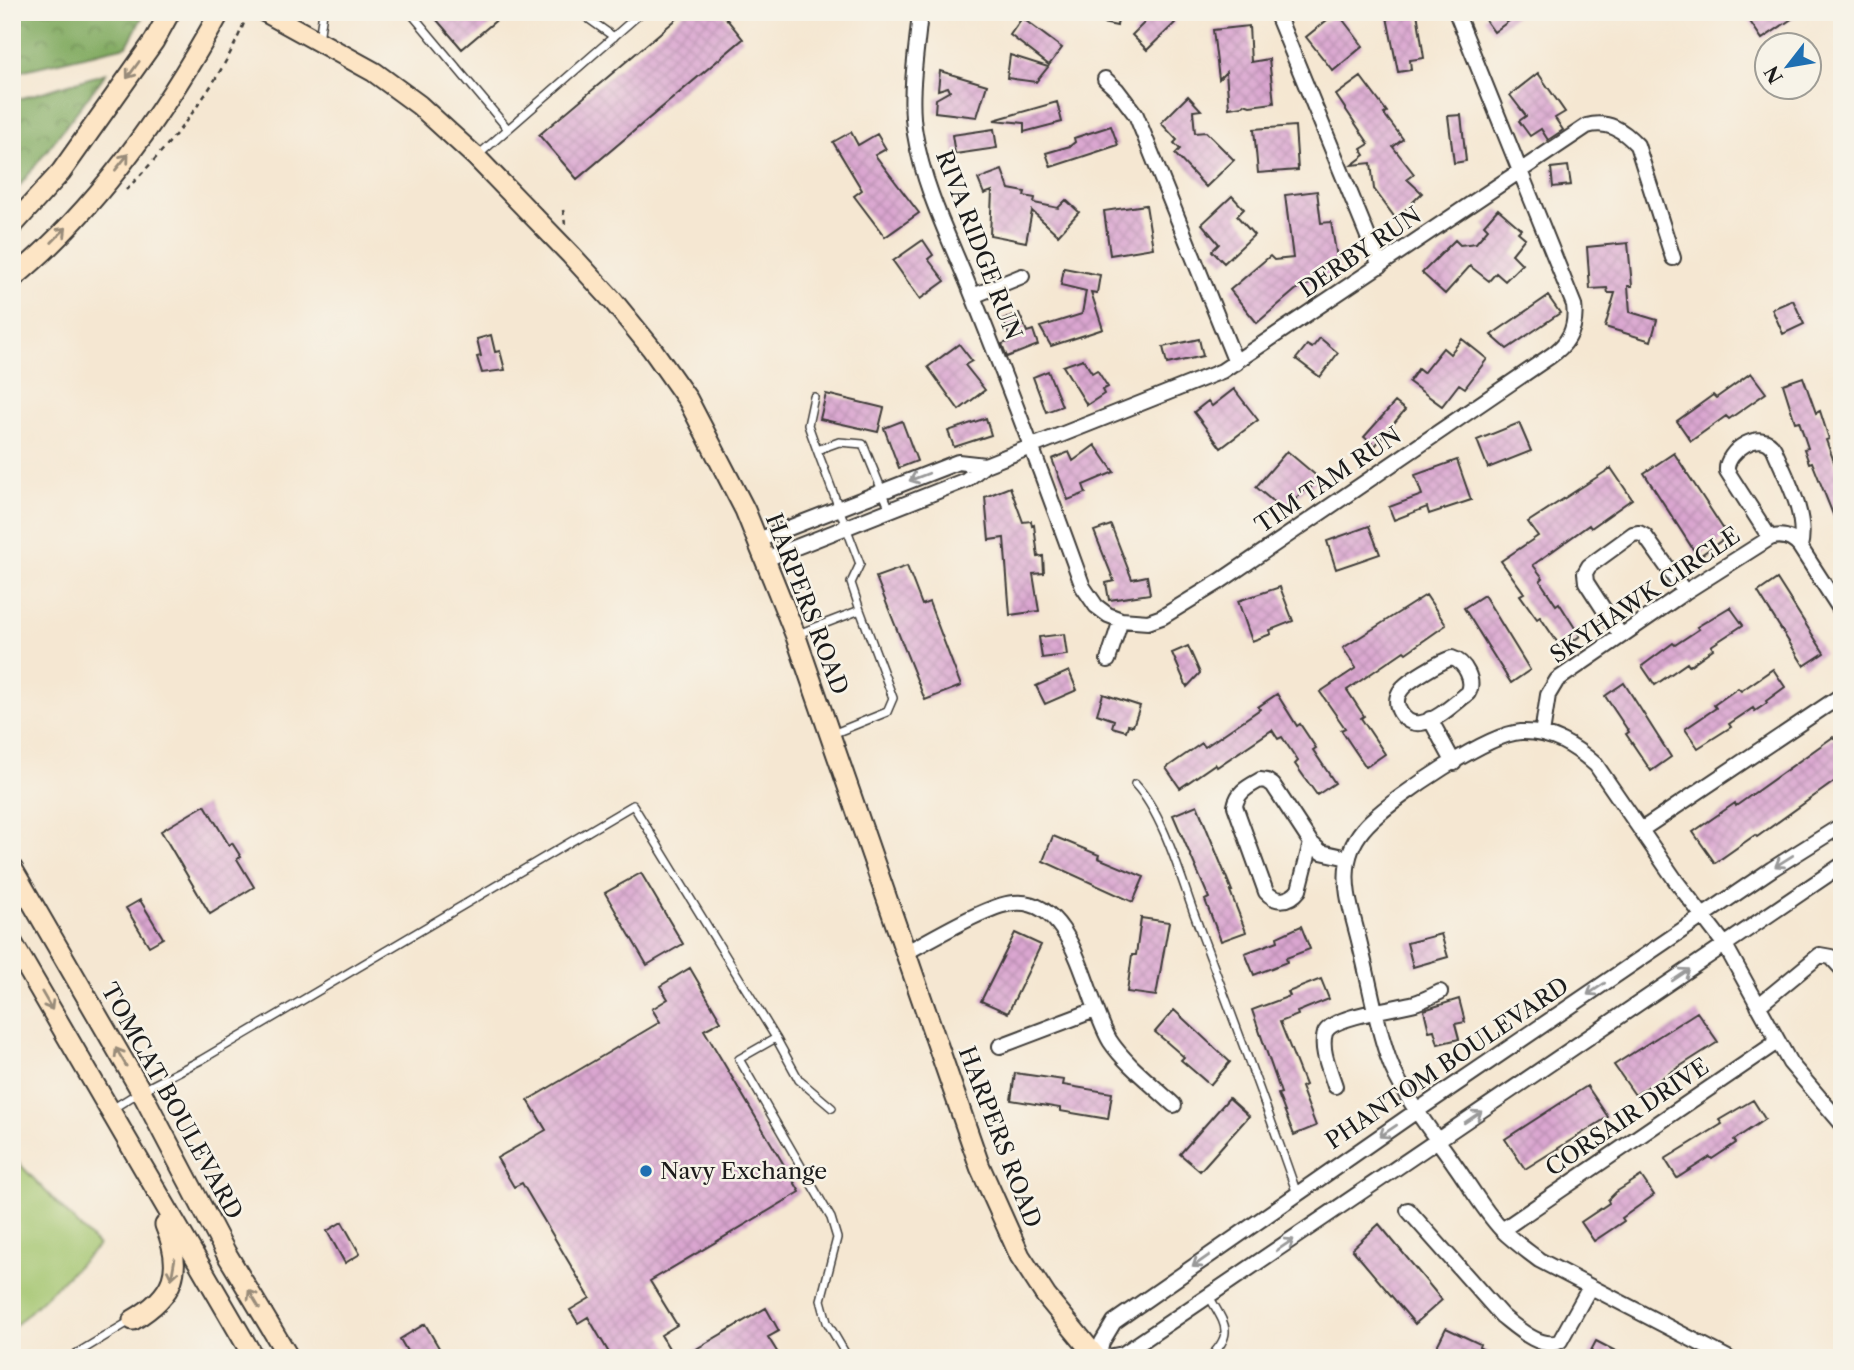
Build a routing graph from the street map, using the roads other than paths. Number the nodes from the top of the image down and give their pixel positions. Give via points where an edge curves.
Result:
1 (170, 12) edge
2 (220, 12) edge
3 (265, 12) edge
4 (323, 12) edge
5 (410, 12) edge
6 (579, 12) edge
7 (642, 12) edge
8 (920, 12) edge
9 (1276, 12) edge
10 (1456, 12) edge
11 (614, 37) junction
12 (318, 40) junction
13 (1105, 79) dead end
14 (508, 129) junction
15 (476, 157) junction
16 (1520, 171) junction
17 (12, 226) edge
18 (1673, 258) dead end
19 (1380, 266) junction
20 (1022, 276) dead end
21 (12, 279) edge
22 (973, 296) junction
23 (1236, 363) junction
24 (814, 397) dead end
25 (1032, 446) junction
26 (817, 450) junction
27 (985, 464) junction
28 (883, 491) junction
29 (839, 508) junction
30 (890, 510) junction
31 (847, 527) junction
32 (1770, 538) junction
33 (758, 540) junction
34 (1800, 547) junction
35 (766, 559) junction
36 (1685, 592) junction
37 (860, 610) junction
38 (1842, 612) edge
39 (1121, 620) junction
40 (795, 635) junction
41 (1621, 636) junction
42 (1108, 660) dead end
43 (1842, 695) edge
44 (1430, 719) junction
45 (1542, 734) junction
46 (830, 735) junction
47 (1454, 763) junction
48 (1135, 784) dead end
49 (1842, 825) edge
50 (1641, 831) junction
51 (1311, 843) junction
52 (1348, 858) junction
53 (1842, 865) edge
54 (12, 868) edge
55 (1704, 915) junction
56 (12, 942) edge
57 (1725, 945) junction
58 (907, 952) junction
59 (1842, 969) edge
60 (1440, 992) dead end
61 (1758, 1006) junction
62 (1095, 1010) junction
63 (1376, 1012) junction
64 (776, 1038) junction
65 (1777, 1042) junction
66 (1000, 1046) dead end
67 (1335, 1086) dead end
68 (141, 1091) junction
69 (1174, 1105) dead end
70 (832, 1108) dead end
71 (110, 1110) junction
72 (1418, 1110) junction
73 (1842, 1124) edge
74 (1438, 1140) junction
75 (138, 1160) junction
76 (1297, 1194) junction
77 (1408, 1210) dead end
78 (1502, 1230) junction
79 (1590, 1287) junction
80 (1209, 1296) junction
81 (133, 1320) joint
82 (1725, 1357) edge
83 (69, 1358) edge
84 (254, 1358) edge
85 (289, 1358) edge
86 (848, 1358) edge
87 (1100, 1358) edge
88 (1209, 1358) edge

1 -> 17 main road via 61,172
21 -> 2 main road via 56,238 133,149
3 - 12 main road, HARPERS ROAD
4 - 12 lane
5 - 14 lane
6 - 11 lane
7 - 11 lane
8 - 22 street, RIVA RIDGE RUN via 914,132 919,157
9 - 19 street
10 - 16 street, TIM TAM RUN
11 - 14 lane
12 - 15 main road, HARPERS ROAD via 419,105
13 - 23 street via 1136,115
14 - 15 lane
15 - 33 main road, HARPERS ROAD via 571,255 652,349 688,400
16 - 18 street, DERBY RUN via 1587,126 1608,124 1627,134 1642,158
16 - 19 street, DERBY RUN
16 - 39 street, TIM TAM RUN via 1574,305 1576,317 1567,341 1208,589 1148,622
19 - 23 street, DERBY RUN
20 - 22 street
22 - 25 street, RIVA RIDGE RUN
23 - 25 street, DERBY RUN
24 - 26 lane via 807,425
25 - 27 street, DERBY RUN
25 - 39 street via 1083,587 1096,606
26 - 28 lane via 839,442 863,444
26 - 29 lane
27 -> 28 street, DERBY RUN via 958,462
27 - 30 street, DERBY RUN via 966,480
28 - 29 street, DERBY RUN
28 - 30 lane
29 - 31 lane
29 - 33 street, DERBY RUN
30 - 31 street, DERBY RUN
31 - 35 street, DERBY RUN
31 - 37 lane via 860,564 851,583
32 - 34 street, SKYHAWK CIRCLE via 1784,536
32 - 34 street, SKYHAWK CIRCLE via 1726,464 1729,457 1757,439 1771,443 1800,514
32 - 36 street, SKYHAWK CIRCLE
33 - 35 main road, HARPERS ROAD
34 - 38 street
35 - 40 main road, HARPERS ROAD
36 - 41 street, SKYHAWK CIRCLE
36 - 41 street via 1645,536 1633,534 1585,573 1586,582
37 - 40 lane
37 - 46 lane via 893,698 887,712
39 - 42 street
40 - 46 main road, HARPERS ROAD
41 - 45 street, SKYHAWK CIRCLE via 1551,687
43 - 50 street
44 - 44 street via 1472,687 1458,659 1447,659 1399,692 1399,712 1404,719 1412,723
44 - 47 street
45 - 47 street via 1504,735
45 - 50 street via 1580,750 1597,765
46 - 58 main road, HARPERS ROAD
47 - 52 street via 1372,820
48 - 76 lane via 1152,807 1168,846
49 -> 55 street, PHANTOM BOULEVARD
50 - 55 street
51 - 51 street via 1267,781 1260,780 1237,797 1238,814 1271,898 1285,900 1300,890
51 - 52 street via 1321,852
52 - 63 street via 1347,888
53 - 57 street
68 -> 54 main road, TOMCAT BOULEVARD
55 - 57 street
55 -> 72 street, PHANTOM BOULEVARD
56 -> 71 main road
57 - 61 street
74 -> 57 street
58 - 62 street via 1002,905 1041,906 1066,932
58 - 87 main road, HARPERS ROAD via 980,1167 1014,1243 1045,1296
59 - 61 street via 1831,957 1821,955
60 - 63 street
61 - 65 street
62 - 66 street
62 - 69 street via 1111,1042
63 - 67 street via 1334,1024 1325,1033 1324,1052
63 - 72 street via 1387,1057
64 - 68 lane via 633,805
64 - 70 lane via 799,1080
64 - 86 lane via 739,1059 831,1218 837,1238 821,1300 827,1322
65 - 73 street
65 - 78 street, CORSAIR DRIVE
68 - 71 lane
85 -> 68 main road, TOMCAT BOULEVARD via 226,1253
71 - 75 main road
72 - 74 street
72 -> 76 street, PHANTOM BOULEVARD
74 - 78 street
80 -> 74 street
75 -> 81 main road via 175,1250 175,1273 163,1297
75 - 84 main road
76 -> 87 street, PHANTOM BOULEVARD via 1114,1322 1102,1342
77 - 79 street via 1502,1316 1547,1344 1560,1341
78 - 79 street via 1539,1260
79 - 82 street
80 - 87 street via 1123,1354
80 - 88 lane via 1225,1326 1223,1344
81 - 83 lane

